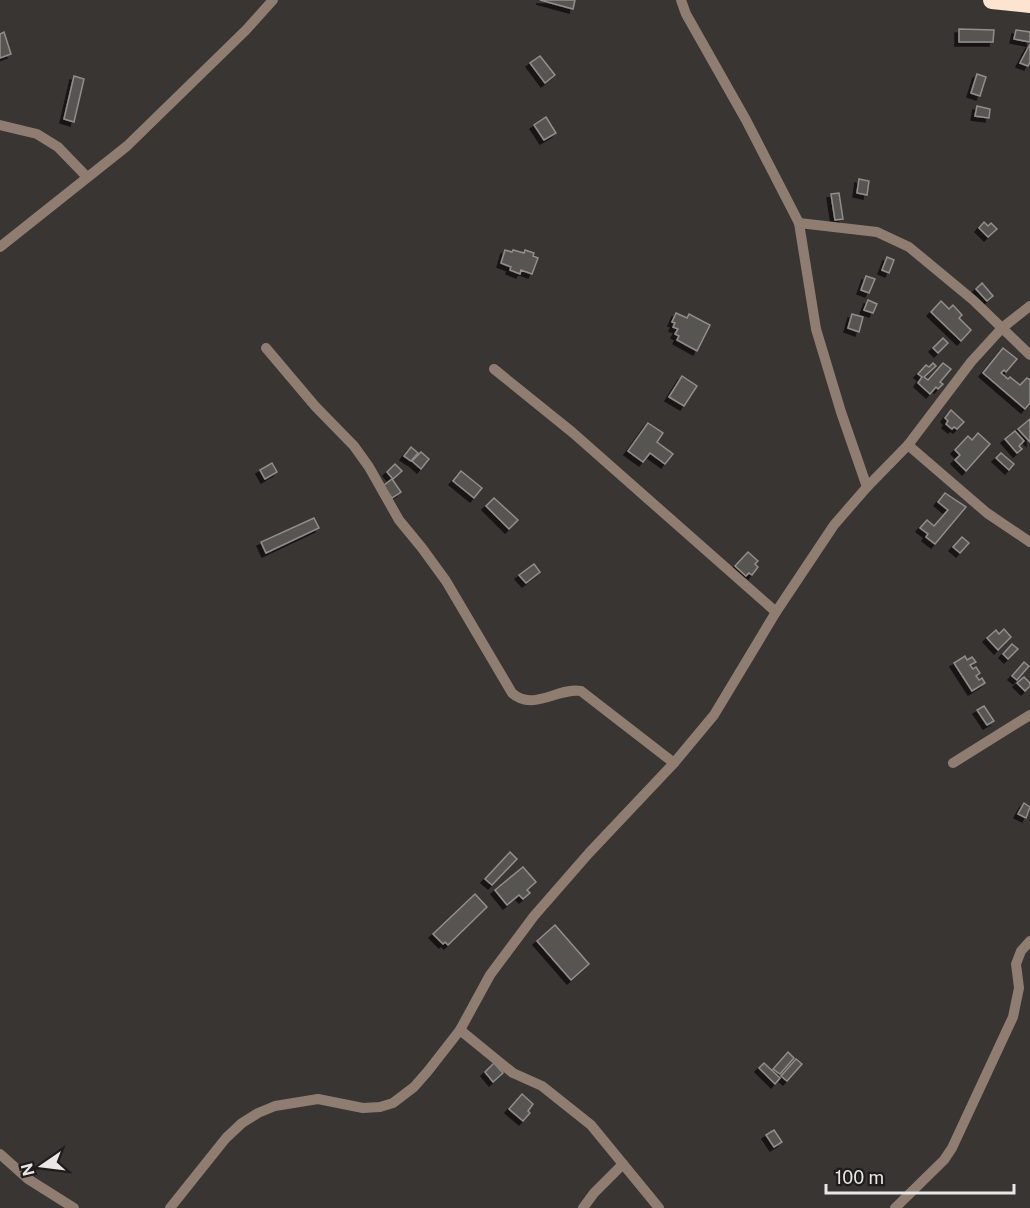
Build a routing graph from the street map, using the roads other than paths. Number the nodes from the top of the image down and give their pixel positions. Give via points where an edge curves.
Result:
1 (273, 0) edge
2 (681, 0) edge
3 (992, 0) edge
4 (1030, 4) edge
5 (0, 125) edge
6 (87, 177) junction
7 (799, 223) junction
8 (0, 246) edge
9 (1030, 306) edge
10 (1002, 328) junction
11 (266, 348) dead end
12 (1030, 355) edge
13 (494, 369) dead end
14 (908, 445) junction
15 (867, 487) junction
16 (1030, 542) edge
17 (776, 612) junction
18 (1030, 715) edge
19 (674, 763) junction
20 (953, 763) dead end
21 (1030, 941) edge
22 (460, 1030) junction
23 (0, 1154) edge
24 (623, 1164) junction
25 (74, 1208) edge
26 (170, 1208) edge
27 (583, 1208) edge
28 (660, 1208) edge
29 (896, 1208) edge

1 - 6 street via 127,146
2 - 7 street
3 - 4 highway
5 - 6 street via 37,134 58,147
6 - 8 street
7 - 10 street via 891,237 926,260
7 - 15 street via 816,329
9 - 10 street
10 - 12 street
10 - 14 street
11 - 19 street via 369,467 399,520 446,581 512,693 530,701 581,691
13 - 17 street via 572,432
14 - 15 street
14 - 16 street via 987,513
15 - 17 street via 834,525
17 - 19 street via 714,715
18 - 20 street
19 - 22 street via 534,916 490,975
21 - 29 street via 1020,951 1016,964 1019,988 1013,1017 952,1148
22 - 24 street via 513,1073 542,1086 591,1125
22 - 26 street via 414,1087 393,1103 363,1108 318,1100 298,1101 275,1106 242,1123
23 - 25 street via 28,1179
24 - 27 street
24 - 28 street

